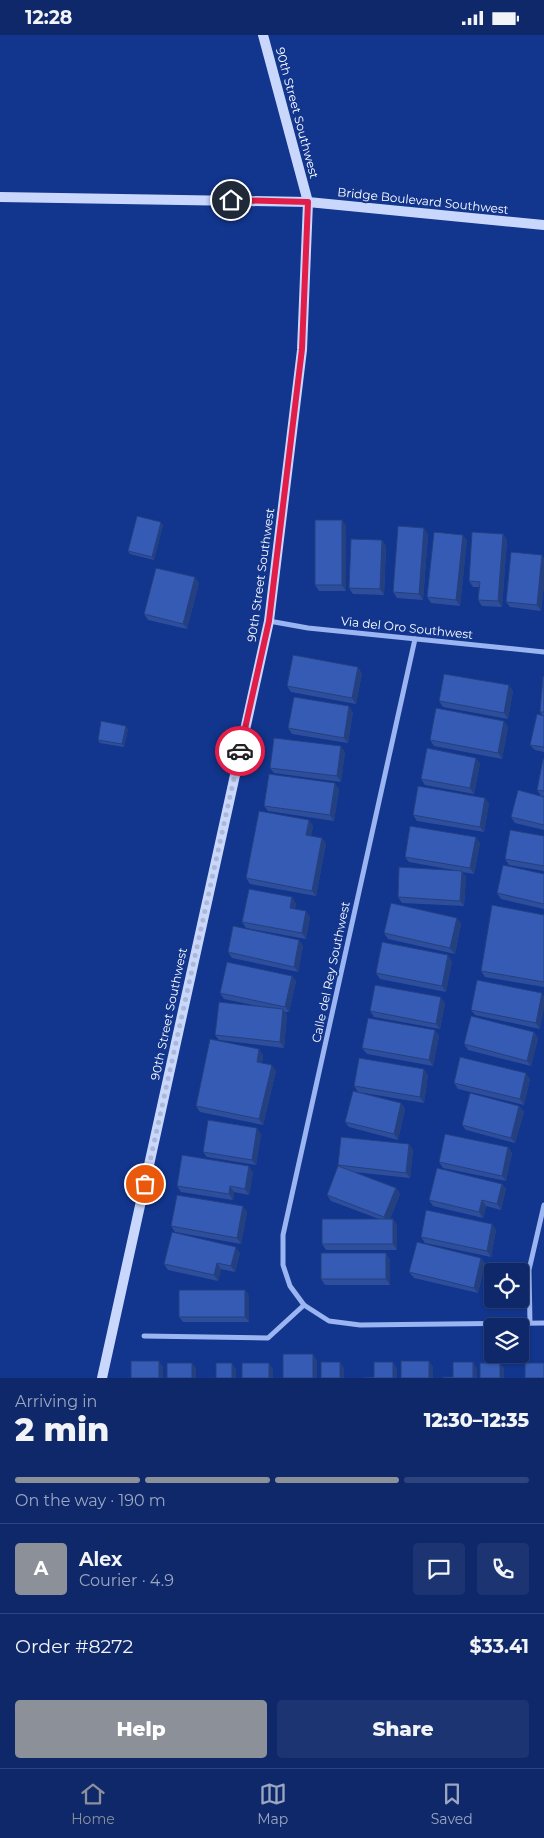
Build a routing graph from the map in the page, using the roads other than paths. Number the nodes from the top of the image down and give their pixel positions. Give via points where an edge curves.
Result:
1 (263, 35) edge
2 (0, 197) edge
3 (308, 202) junction
4 (544, 225) edge
5 (269, 621) junction
6 (415, 639) junction
7 (544, 651) edge
8 (544, 1205) edge
9 (304, 1305) junction
10 (530, 1323) junction
11 (544, 1323) edge
12 (144, 1336) dead end
13 (102, 1378) edge

1 - 3 street, 90th Street Southwest
2 - 3 street, Bridge Boulevard Southwest
3 - 4 street, Bridge Boulevard Southwest
3 - 5 street, 90th Street Southwest via 302,349
5 - 6 street, Via del Oro Southwest
5 - 13 street, 90th Street Southwest
6 - 7 street, Via del Oro Southwest
6 - 9 street, Calle del Rey Southwest via 283,1235 283,1265 290,1285
8 - 10 street via 530,1270
9 - 10 street via 329,1321 360,1325
9 - 12 street via 268,1338
10 - 11 street

